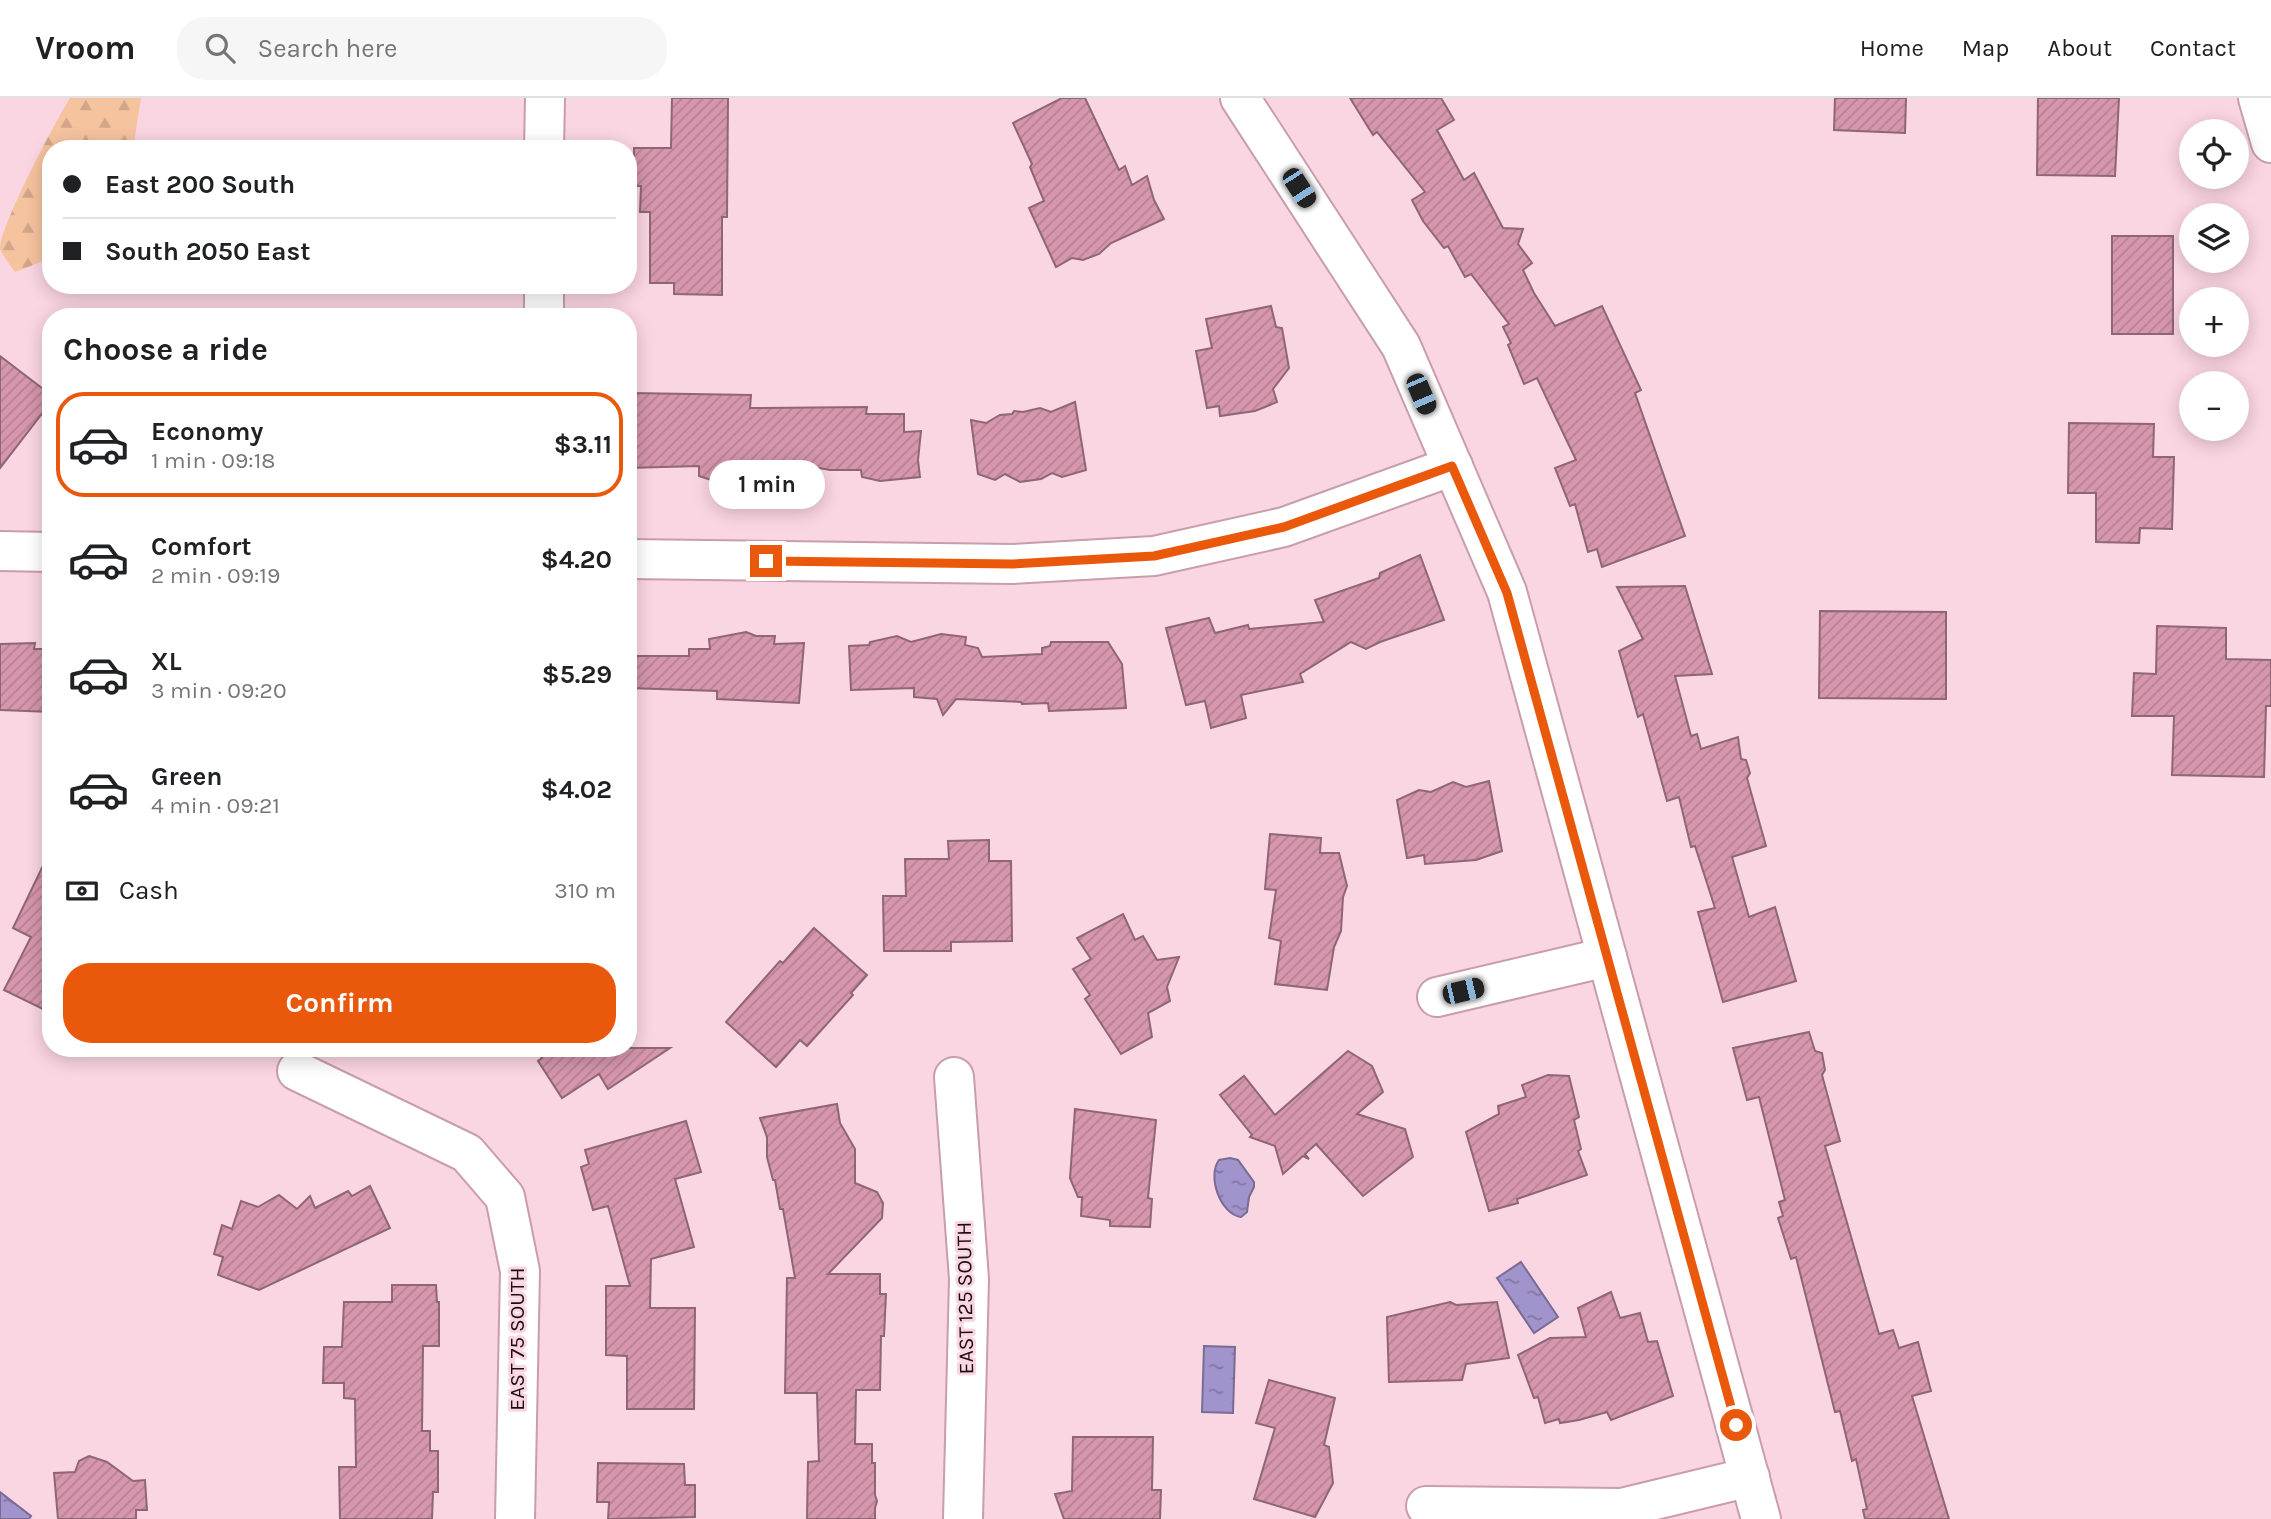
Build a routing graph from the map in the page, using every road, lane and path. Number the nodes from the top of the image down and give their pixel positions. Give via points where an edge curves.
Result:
1 (545, 98) edge
2 (1240, 98) edge
3 (2258, 98) edge
4 (544, 140) edge
5 (2271, 144) edge
6 (1452, 466) junction
7 (0, 551) edge
8 (42, 552) edge
9 (637, 559) edge
10 (1608, 957) junction
11 (1437, 997) dead end
12 (297, 1071) dead end
13 (954, 1077) dead end
14 (1750, 1477) junction
15 (1426, 1506) dead end
16 (515, 1519) edge
17 (963, 1519) edge
18 (1761, 1519) edge

1 - 4 street
2 - 6 street via 1401,346
3 - 5 street
6 - 9 street via 1284,527 1154,556 1013,564
6 - 10 street via 1507,593
7 - 8 street
10 - 11 street
10 - 14 street
12 - 16 street, EAST 75 SOUTH via 467,1153 505,1197 520,1271
13 - 17 street, EAST 125 SOUTH via 969,1279
14 - 15 street via 1622,1508
14 - 18 street

